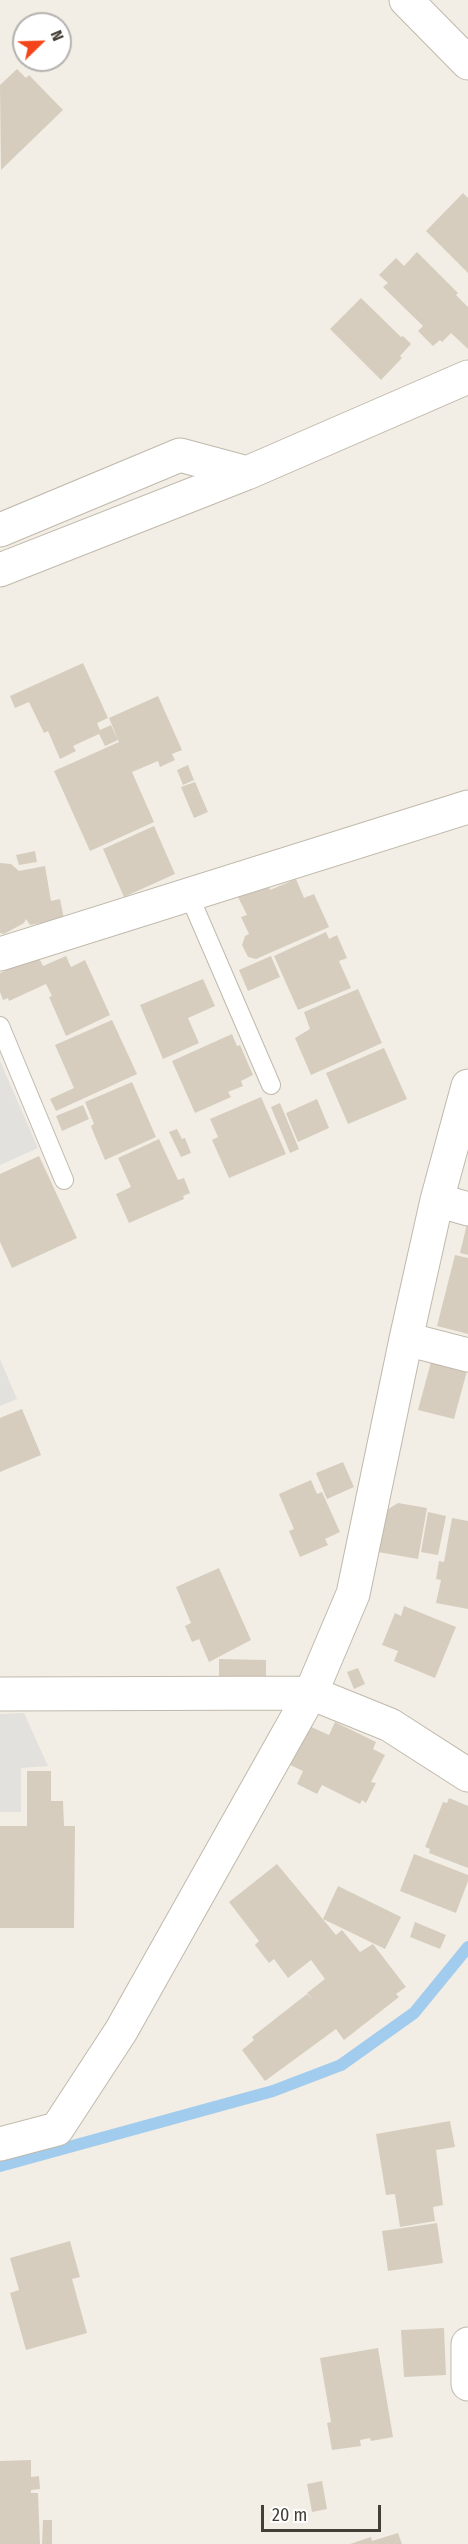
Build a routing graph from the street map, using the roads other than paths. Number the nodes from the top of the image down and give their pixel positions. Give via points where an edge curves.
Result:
1 (406, 0) edge
2 (468, 63) edge
3 (468, 377) edge
4 (247, 473) junction
5 (0, 531) edge
6 (0, 570) edge
7 (468, 807) edge
8 (189, 895) junction
9 (0, 954) edge
10 (0, 1026) edge
11 (271, 1084) dead end
12 (468, 1086) edge
13 (64, 1180) dead end
14 (453, 1204) edge
15 (406, 1339) junction
16 (468, 1355) edge
17 (311, 1693) junction
18 (0, 1694) edge
19 (468, 1775) edge
20 (0, 2144) edge
21 (468, 2344) edge
22 (468, 2384) edge

1 - 2 street
3 - 4 street
4 - 5 street via 180,455
4 - 6 street
7 - 8 street
8 - 9 street
8 - 11 lane
10 - 13 lane
12 - 14 street
14 - 15 street
15 - 16 street
15 - 17 street via 353,1594
17 - 18 street
17 - 19 street via 390,1725
17 - 20 street via 121,2031 57,2129
21 - 22 street

